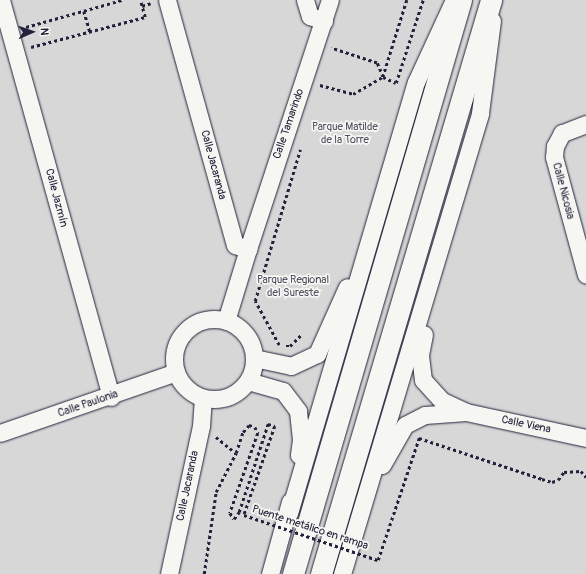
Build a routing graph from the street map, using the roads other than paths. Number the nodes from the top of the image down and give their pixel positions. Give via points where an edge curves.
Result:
1 (2, 0) edge
2 (167, 0) edge
3 (305, 0) edge
4 (330, 0) edge
5 (454, 0) edge
6 (461, 0) edge
7 (491, 0) edge
8 (494, 0) edge
9 (324, 21) junction
10 (586, 124) edge
11 (376, 219) junction
12 (248, 249) junction
13 (439, 250) junction
14 (586, 275) edge
15 (226, 321) junction
16 (254, 358) junction
17 (176, 372) junction
18 (248, 381) junction
19 (111, 396) junction
20 (203, 398) junction
21 (466, 412) junction
22 (0, 434) edge
23 (586, 438) edge
24 (368, 489) junction
25 (289, 513) junction
26 (169, 574) edge
27 (270, 574) edge
28 (293, 574) edge
29 (321, 574) edge
30 (342, 574) edge

1 - 19 street, Calle Jazmín
2 - 12 street, Calle Jacaranda via 235,245
3 - 9 street via 310,16
4 - 9 street, Calle Tamarindo
5 - 11 street via 416,82
6 - 28 main road
7 - 29 main road
8 - 13 street via 480,113
9 - 12 street, Calle Tamarindo
10 - 14 street, Calle Nicosia via 562,132 554,152
11 - 16 street via 317,354 291,366
11 - 25 street
12 - 15 street
13 - 21 street via 420,355 423,380 442,401
13 - 24 street
15 - 16 street via 246,335
15 - 17 street via 201,321 181,336 174,360
16 - 18 street
17 - 19 street, Calle Paulonia
17 - 20 street via 187,388
18 - 20 street via 228,397
18 - 25 street via 283,391 298,411 302,440
19 - 22 street, Calle Paulonia
20 - 26 street, Calle Jacaranda via 201,426
21 - 23 street, Calle Viena
21 - 24 street via 425,415 405,425
24 - 30 street
25 - 27 street

